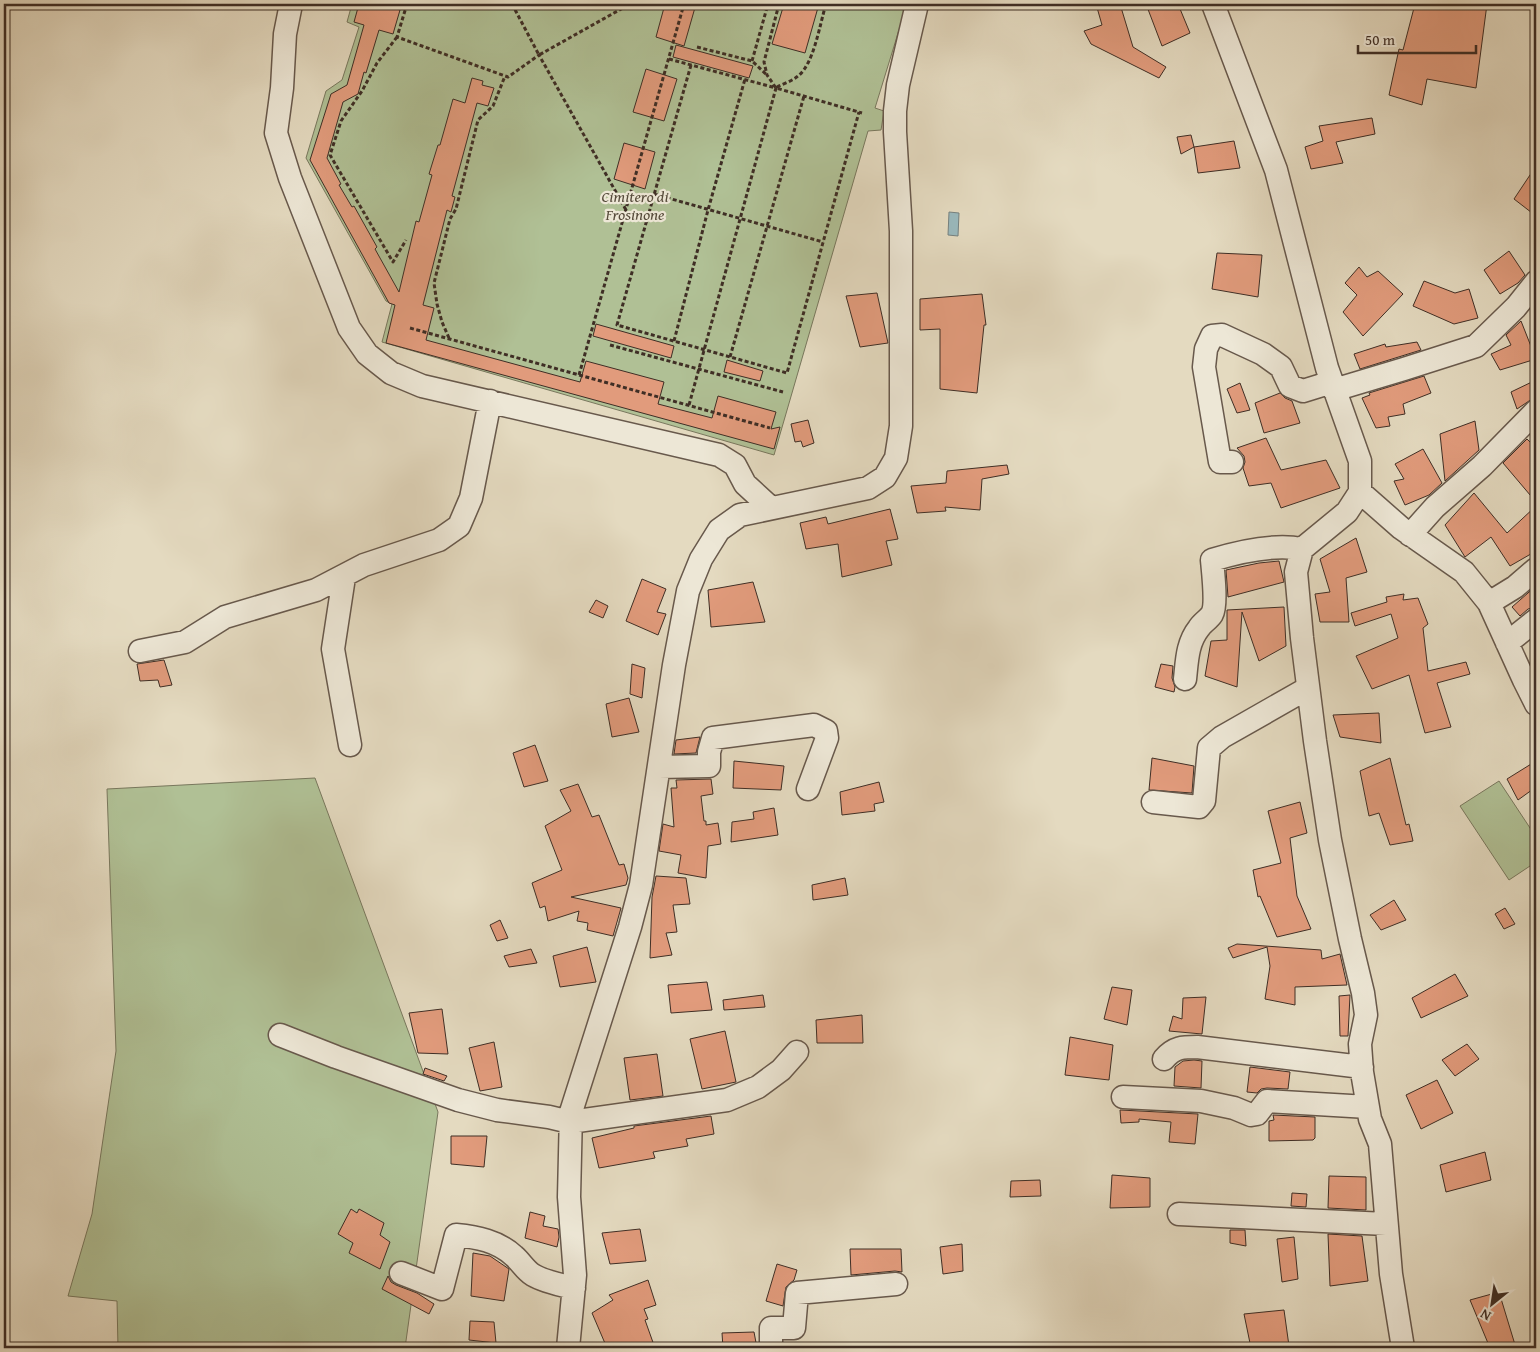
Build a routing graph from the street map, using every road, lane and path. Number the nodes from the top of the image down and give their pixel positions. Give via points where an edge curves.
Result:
1 (291, 4) edge
2 (407, 4) edge
3 (512, 4) edge
4 (630, 4) edge
5 (684, 4) edge
6 (768, 4) edge
7 (779, 4) edge
8 (826, 4) edge
9 (917, 4) edge
10 (1213, 4) edge
11 (397, 37) junction
12 (697, 47) dead end
13 (539, 55) junction
14 (668, 59) junction
15 (752, 61) junction
16 (691, 65) junction
17 (767, 75) junction
18 (505, 76) junction
19 (745, 79) junction
20 (776, 88) junction
21 (804, 96) junction
22 (654, 194) junction
23 (626, 210) junction
24 (708, 210) junction
25 (740, 219) junction
26 (768, 227) junction
27 (406, 240) dead end
28 (824, 242) junction
29 (1536, 282) edge
30 (410, 328) dead end
31 (450, 339) junction
32 (674, 341) junction
33 (610, 345) dead end
34 (704, 350) junction
35 (730, 357) junction
36 (699, 368) junction
37 (580, 375) junction
38 (1333, 386) junction
39 (783, 392) dead end
40 (490, 401) junction
41 (689, 406) junction
42 (1536, 411) edge
43 (770, 428) dead end
44 (1232, 462) dead end
45 (745, 484) junction
46 (1360, 492) junction
47 (770, 507) junction
48 (728, 523) junction
49 (1410, 535) junction
50 (1302, 549) junction
51 (1536, 569) edge
52 (344, 577) junction
53 (1489, 603) junction
54 (1536, 620) edge
55 (1507, 644) junction
56 (140, 651) dead end
57 (1185, 679) dead end
58 (1308, 688) junction
59 (1536, 704) edge
60 (350, 745) dead end
61 (659, 767) junction
62 (808, 788) dead end
63 (1153, 802) dead end
64 (280, 1035) dead end
65 (797, 1052) dead end
66 (1164, 1059) dead end
67 (1362, 1067) junction
68 (1124, 1097) dead end
69 (1368, 1108) junction
70 (570, 1122) junction
71 (1179, 1214) dead end
72 (1386, 1224) junction
73 (401, 1273) dead end
74 (896, 1284) dead end
75 (574, 1288) junction
76 (568, 1348) edge
77 (771, 1348) edge
78 (1403, 1348) edge

1 - 40 street via 276,133 290,178 349,328 367,354 391,374 422,386
2 - 11 path
3 - 13 path
4 - 13 path
5 - 14 path
6 - 15 path
7 - 17 path via 764,62
8 - 20 path via 806,68
9 - 47 street via 895,111 901,231 901,426 896,458 885,477 868,488
10 - 38 street via 1276,170
11 - 18 path
11 - 27 path via 341,121 330,155 392,262
12 - 15 path
13 - 18 path
13 - 23 path
14 - 16 path
14 - 23 path
15 - 17 path
16 - 19 path
16 - 22 path
17 - 20 path
18 - 31 path via 493,106 478,120 434,283 436,304
19 - 20 path
19 - 24 path
20 - 21 path
20 - 25 path
21 - 26 path
21 - 28 path via 860,112
22 - 24 path
22 - 32 path via 617,325
23 - 37 path
24 - 25 path
24 - 32 path
25 - 26 path
25 - 34 path
26 - 28 path
26 - 35 path
28 - 35 path via 787,373
29 - 38 street via 1516,307 1476,346
30 - 31 path
31 - 37 path
32 - 34 path
33 - 36 path
34 - 35 path
34 - 36 path
36 - 39 path
36 - 41 path
37 - 41 path
38 - 44 street via 1303,391 1290,386 1281,367 1263,354 1222,334 1212,336 1206,349 1204,367 1213,425 1220,462
38 - 46 street via 1360,461
40 - 45 street via 719,455 735,466
40 - 52 street via 471,498 459,526 439,540 364,565
41 - 43 path
42 - 49 street
45 - 47 street
45 - 48 street
46 - 49 street
46 - 50 street via 1348,512
47 - 48 street via 740,515
48 - 61 street via 719,530 701,559 688,591
49 - 53 street via 1464,572
50 - 57 street via 1287,546 1212,560 1213,613 1191,640
50 - 58 street via 1296,572
51 - 53 street
52 - 56 street via 316,590 225,617 185,642
52 - 60 street via 333,649
53 - 55 street
54 - 55 street
55 - 59 street
58 - 63 street via 1222,737 1209,748 1204,801 1199,807
58 - 67 street via 1330,840 1363,993 1366,1015 1360,1044
61 - 62 street via 709,766 713,738 814,725 826,731 827,738
61 - 70 street via 639,894
64 - 70 street via 458,1100
65 - 70 street via 781,1070 758,1087 727,1100
66 - 67 street via 1169,1052 1180,1047 1197,1047
67 - 69 street
68 - 69 street via 1201,1101 1251,1115 1256,1114 1267,1101
69 - 72 street via 1380,1144
70 - 75 street via 569,1197
71 - 72 street
72 - 78 street
73 - 75 street via 442,1289 456,1235 495,1243 535,1276
74 - 77 street via 797,1293 794,1328 771,1328
75 - 76 street

